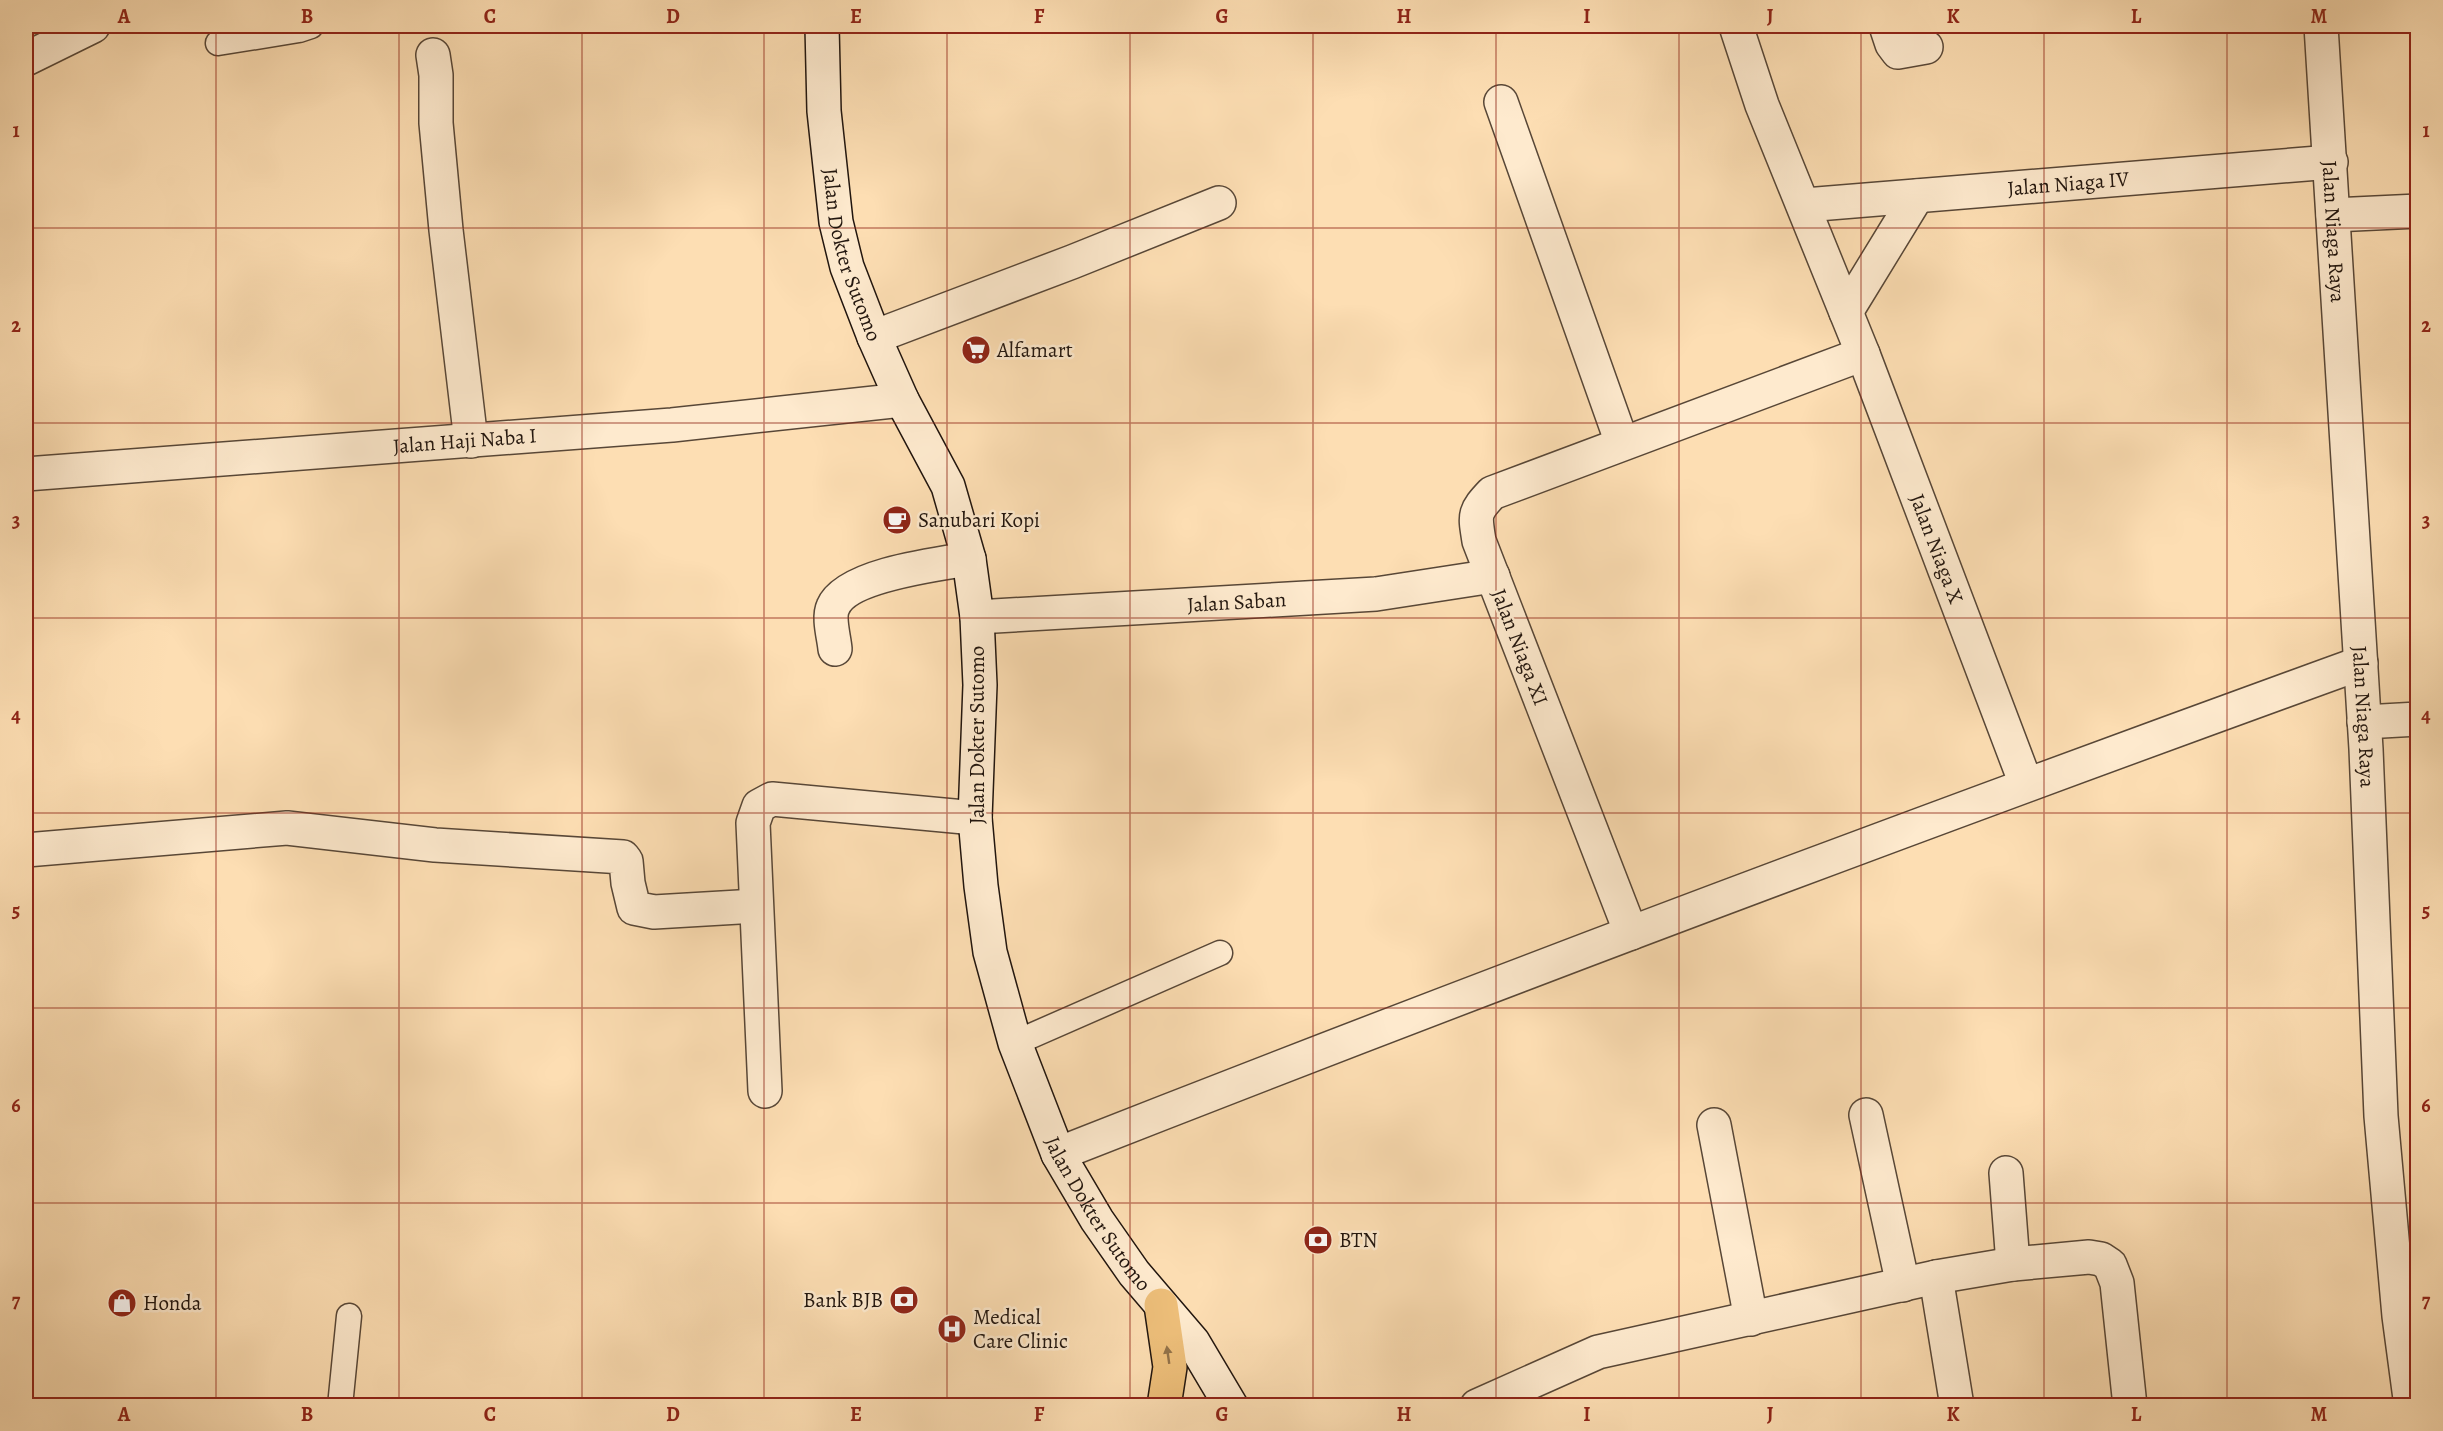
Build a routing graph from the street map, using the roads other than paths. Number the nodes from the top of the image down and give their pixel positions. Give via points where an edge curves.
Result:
1 (93, 26) edge
2 (311, 26) edge
3 (822, 26) edge
4 (1736, 26) edge
5 (1886, 26) edge
6 (2321, 26) edge
7 (218, 43) dead end
8 (1926, 47) dead end
9 (433, 55) dead end
10 (26, 59) edge
11 (1501, 102) dead end
12 (2331, 162) junction
13 (1917, 196) junction
14 (1219, 203) dead end
15 (1805, 205) junction
16 (2418, 211) edge
17 (2333, 215) junction
18 (1846, 312) junction
19 (874, 337) junction
20 (1863, 354) junction
21 (902, 400) junction
22 (471, 441) junction
23 (1622, 443) junction
24 (26, 474) edge
25 (969, 559) junction
26 (1493, 576) junction
27 (977, 617) junction
28 (835, 649) dead end
29 (2361, 663) junction
30 (2418, 719) edge
31 (2364, 722) junction
32 (2026, 784) junction
33 (975, 818) junction
34 (26, 850) edge
35 (756, 906) junction
36 (1631, 933) junction
37 (1220, 953) dead end
38 (1015, 1043) junction
39 (765, 1091) dead end
40 (1866, 1114) dead end
41 (1714, 1125) dead end
42 (1058, 1154) junction
43 (2006, 1173) dead end
44 (2013, 1264) junction
45 (1936, 1277) junction
46 (1903, 1285) junction
47 (1161, 1305) junction
48 (349, 1316) dead end
49 (1751, 1319) junction
50 (340, 1406) edge
51 (1164, 1406) edge
52 (1231, 1406) edge
53 (1477, 1406) edge
54 (1957, 1406) edge
55 (2130, 1406) edge
56 (2411, 1406) edge

1 - 10 street
2 - 7 lane
3 - 19 street, Jalan Dokter Sutomo via 824,111 836,222 847,267
4 - 15 street, Jalan Niaga X via 1762,105
5 - 8 street via 1898,52
6 - 12 street, Jalan Niaga Raya
9 - 22 street via 446,230
11 - 23 street
12 - 13 street, Jalan Niaga IV
12 - 17 street, Jalan Niaga Raya
13 - 15 street, Jalan Niaga IV
13 - 18 street
14 - 19 street
15 - 18 street, Jalan Niaga X
16 - 17 street
17 - 29 street, Jalan Niaga Raya
18 - 20 street, Jalan Niaga X
19 - 21 street, Jalan Dokter Sutomo
20 - 23 street, Jalan Niaga XI
20 - 32 street, Jalan Niaga X
21 - 22 street, Jalan Haji Naba I via 672,425
21 - 25 street, Jalan Dokter Sutomo via 948,486
22 - 24 street, Jalan Haji Naba I
23 - 26 street, Jalan Niaga XI via 1492,493 1478,508 1476,520 1479,541
25 - 27 street, Jalan Dokter Sutomo
25 - 28 street via 899,571 841,596 831,612
26 - 27 street, Jalan Saban via 1376,594
26 - 36 street, Jalan Niaga XI
27 - 33 street, Jalan Dokter Sutomo via 980,685
29 - 31 street, Jalan Niaga Raya
29 - 32 street
30 - 31 street
31 - 56 street, Jalan Niaga Raya via 2381,1116
32 - 36 street
33 - 35 street via 765,801 753,823
33 - 38 street, Jalan Dokter Sutomo via 990,952
34 - 35 street via 287,828 435,845 623,857 634,908 654,912
35 - 39 street
36 - 42 street
37 - 38 lane
38 - 42 street, Jalan Dokter Sutomo
40 - 46 street
41 - 49 street
42 - 47 street, Jalan Dokter Sutomo via 1097,1220
43 - 44 street
44 - 45 street
44 - 55 street via 2089,1257 2110,1265 2117,1283
45 - 46 street
45 - 54 street
46 - 49 street
51 -> 47 main road via 1170,1367
47 - 52 street, Jalan Dokter Sutomo via 1193,1342
48 - 50 lane
49 - 53 street via 1598,1352

